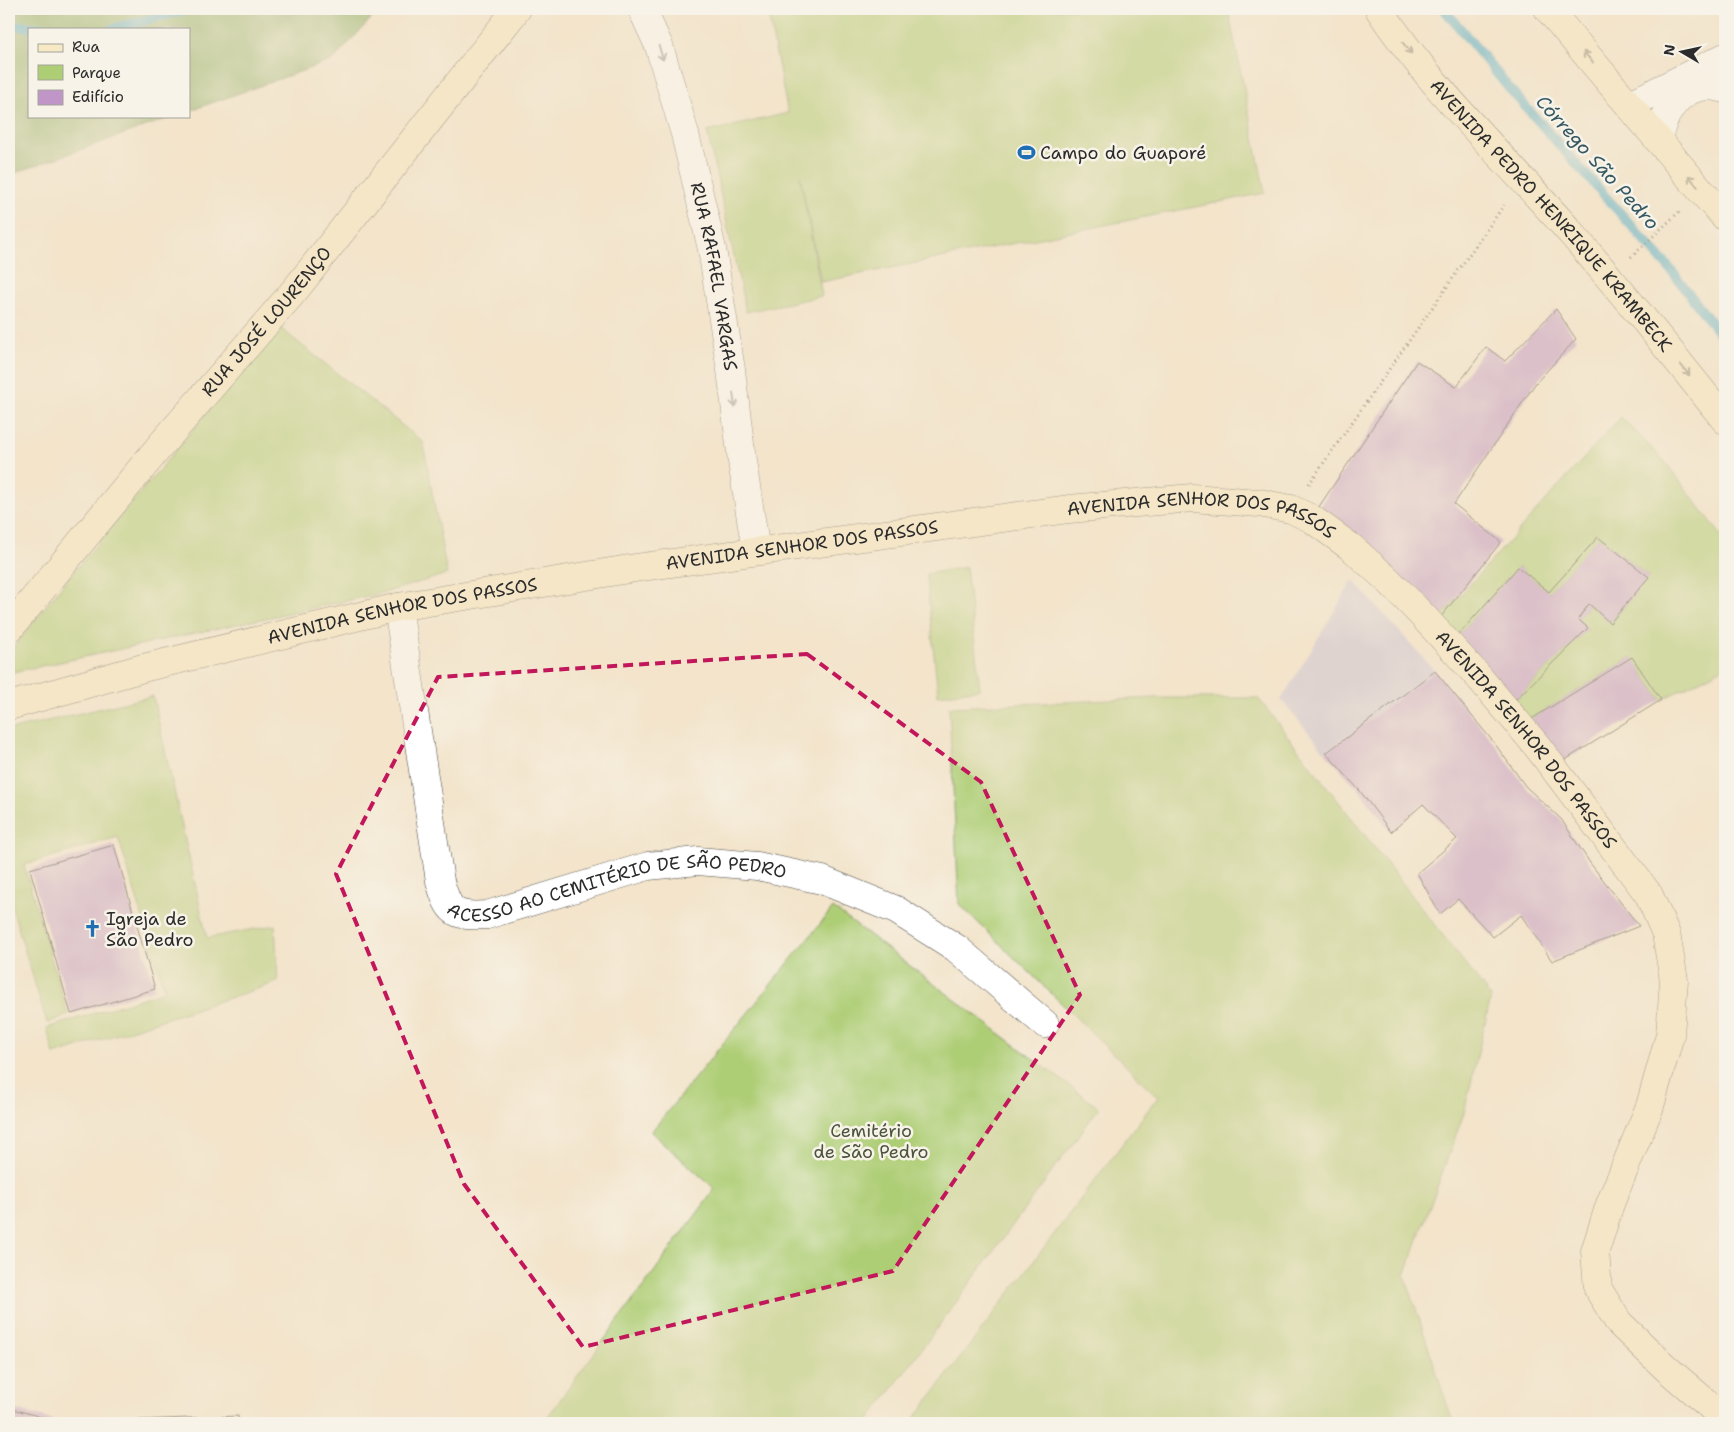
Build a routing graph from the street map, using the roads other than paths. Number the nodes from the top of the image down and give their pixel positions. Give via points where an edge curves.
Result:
1 (517, 9) edge
2 (642, 9) edge
3 (1379, 9) edge
4 (1548, 9) edge
5 (1725, 57) edge
6 (1725, 89) edge
7 (1629, 105) junction
8 (1658, 138) junction
9 (1725, 217) edge
10 (1725, 420) edge
11 (756, 551) junction
12 (398, 606) junction
13 (9, 629) edge
14 (9, 706) edge
15 (1045, 1024) dead end
16 (1724, 1423) edge

1 - 13 street, RUA JOSÉ LOURENÇO via 295,290 160,446
2 -> 11 street, RUA RAFAEL VARGAS via 659,46 685,134 712,249
3 -> 10 street, AVENIDA PEDRO HENRIQUE KRAMBECK via 1449,100 1571,232
7 -> 4 street
5 - 7 street
6 - 8 street via 1703,86 1682,96 1662,121
7 - 8 street
9 -> 8 street
11 - 12 street, AVENIDA SENHOR DOS PASSOS
11 - 16 street, AVENIDA SENHOR DOS PASSOS via 1070,509 1192,498 1291,509 1312,519 1352,548 1389,581 1477,675 1537,746 1649,895 1666,934 1674,980 1670,1035 1650,1106 1610,1204 1596,1251 1598,1289 1619,1323 1717,1412
12 - 14 street, AVENIDA SENHOR DOS PASSOS via 143,668
12 - 15 street, ACESSO AO CEMITÉRIO DE SÃO PEDRO via 440,881 445,899 454,912 468,916 487,915 648,866 698,861 757,866 822,880 896,910 956,948

